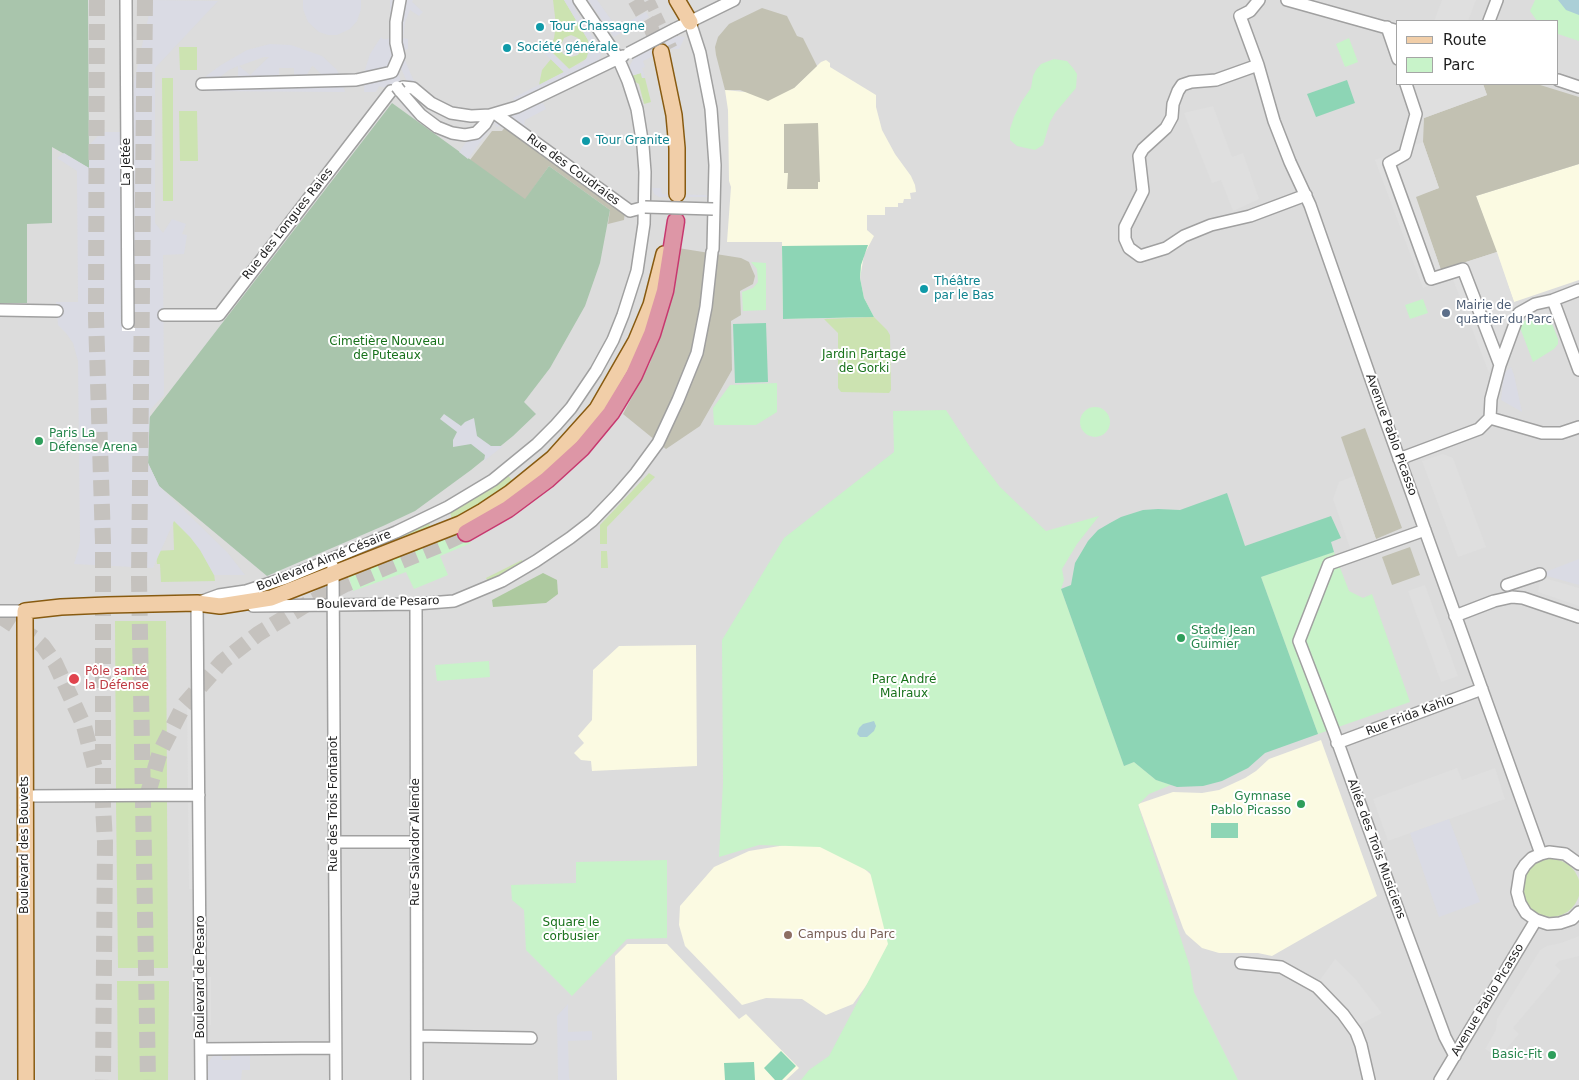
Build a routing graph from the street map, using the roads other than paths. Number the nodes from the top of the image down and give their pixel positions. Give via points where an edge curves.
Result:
1 (126, 0) edge
2 (400, 0) edge
3 (579, 0) edge
4 (678, 0) edge
5 (734, 0) edge
6 (1259, 0) edge
7 (1287, 0) edge
8 (1497, 0) edge
9 (1489, 20) edge
10 (690, 22) junction
11 (1392, 29) edge
12 (1396, 49) edge
13 (661, 52) tunnel mouth
14 (618, 58) junction
15 (1258, 65) junction
16 (392, 72) junction
17 (1559, 80) edge
18 (202, 84) dead end
19 (1406, 85) edge
20 (1579, 87) edge
21 (398, 89) junction
22 (493, 115) junction
23 (677, 194) dead end
24 (1306, 195) junction
25 (644, 207) junction
26 (714, 209) junction
27 (674, 221) joint
28 (1579, 290) edge
29 (1553, 300) junction
30 (0, 310) edge
31 (57, 310) dead end
32 (164, 316) dead end
33 (128, 323) dead end
34 (1500, 365) junction
35 (1579, 370) edge
36 (1490, 418) junction
37 (1579, 427) edge
38 (1399, 459) junction
39 (448, 507) junction
40 (1425, 530) junction
41 (466, 533) tunnel mouth
42 (429, 536) junction
43 (333, 567) junction
44 (1540, 574) dead end
45 (1507, 585) dead end
46 (197, 603) junction
47 (416, 604) junction
48 (228, 605) junction
49 (333, 605) junction
50 (0, 610) edge
51 (24, 611) junction
52 (1455, 616) junction
53 (1579, 617) edge
54 (1482, 689) junction
55 (1337, 743) junction
56 (199, 795) junction
57 (26, 796) junction
58 (335, 842) junction
59 (416, 842) junction
60 (1541, 854) junction
61 (1579, 864) edge
62 (1579, 912) edge
63 (1536, 920) junction
64 (1240, 963) dead end
65 (417, 1036) junction
66 (531, 1038) dead end
67 (335, 1048) junction
68 (201, 1049) junction
69 (1455, 1056) junction
70 (26, 1080) edge
71 (201, 1080) edge
72 (336, 1080) edge
73 (417, 1080) edge
74 (1369, 1080) edge
75 (1440, 1080) edge

1 - 33 street, La Jetée
2 - 16 street via 396,22 399,56
3 - 14 street
4 - 10 main road
5 - 10 street
6 - 15 street, Avenue Pablo Picasso via 1250,11 1240,16
7 - 11 street
8 - 9 street
10 - 14 street, bridge
10 - 26 street, Boulevard de Pesaro via 711,109
11 - 12 street
13 - 23 main road via 674,116
14 - 22 street via 517,107
14 - 25 street, Boulevard Aimé Césaire via 637,109 643,146
15 - 24 street, Avenue Pablo Picasso via 1274,121
15 - 24 street via 1216,80 1182,85 1172,104 1172,117 1166,128 1142,149 1139,156 1143,191 1125,227 1128,248 1140,256 1166,248 1211,225 1250,216
16 - 18 street via 356,80
16 - 21 street
17 - 20 street
19 - 34 street via 1416,114 1405,154 1389,163 1431,279 1462,269
21 - 22 street via 413,88 431,103 451,113
21 - 22 street via 421,115 452,133 476,133
21 - 32 street, Rue des Longues Raies via 218,315
22 - 25 street, Rue des Coudraies via 630,211
24 - 38 street, Avenue Pablo Picasso
25 - 26 street, Rue des Coudraies, bridge
25 - 39 street, Boulevard Aimé Césaire via 641,249 632,291 613,340 585,389 556,425 524,455 493,480
26 - 47 street, Boulevard de Pesaro via 706,307 697,353 658,443 636,473 592,521 536,561 502,581 454,601
27 - 41 highway via 665,291 652,334 634,375 611,413 582,448 547,480 508,509
27 - 42 main road, Boulevard Aimé Césaire via 651,305 636,341 597,409 553,458 510,493 476,516
28 - 29 street
29 - 34 street via 1535,304 1519,313
29 - 35 street
30 - 31 street
34 - 36 street via 1491,399
36 - 37 street via 1542,433 1561,433
36 - 38 street via 1476,432
38 - 40 street, Avenue Pablo Picasso
39 - 42 street, Boulevard Aimé Césaire
39 - 43 street, Boulevard Aimé Césaire
40 - 52 street, Avenue Pablo Picasso
40 - 55 street, Allée des Trois Musiciens via 1329,564 1299,641
42 - 43 main road, Boulevard Aimé Césaire
43 - 46 street, Boulevard Aimé Césaire
43 - 48 main road, Boulevard Aimé Césaire via 271,598
43 - 49 street, Rue des Trois Fontanot
44 - 45 street
46 - 48 main road, Boulevard Aimé Césaire
46 - 51 main road, Boulevard Aimé Césaire
46 - 56 street, Boulevard de Pesaro
47 - 49 street, Boulevard de Pesaro
47 - 59 street, Rue Salvador Allende
48 - 49 street, Boulevard de Pesaro
49 - 58 street, Rue des Trois Fontanot
50 - 51 street, Boulevard Aimé Césaire
51 - 57 main road, Boulevard des Bouvets
52 - 53 street via 1512,597
52 - 54 street, Avenue Pablo Picasso
54 - 55 street, Rue Frida Kahlo
54 - 60 street, Avenue Pablo Picasso
55 - 69 street, Allée des Trois Musiciens via 1404,929
56 - 57 street
56 - 68 street, Boulevard de Pesaro
57 - 70 main road, Boulevard des Bouvets
58 - 59 street
58 - 67 street, Rue des Trois Fontanot
59 - 65 street, Rue Salvador Allende
60 - 61 street via 1557,852
60 - 63 street via 1525,865 1517,882 1520,903
62 - 63 street via 1560,924
63 - 69 street, Avenue Pablo Picasso
64 - 74 street via 1281,966 1317,987 1344,1014 1356,1032
65 - 66 street
65 - 73 street, Rue Salvador Allende
67 - 68 street
67 - 72 street, Rue des Trois Fontanot
68 - 71 street, Boulevard de Pesaro
69 - 75 street, Avenue Pablo Picasso

